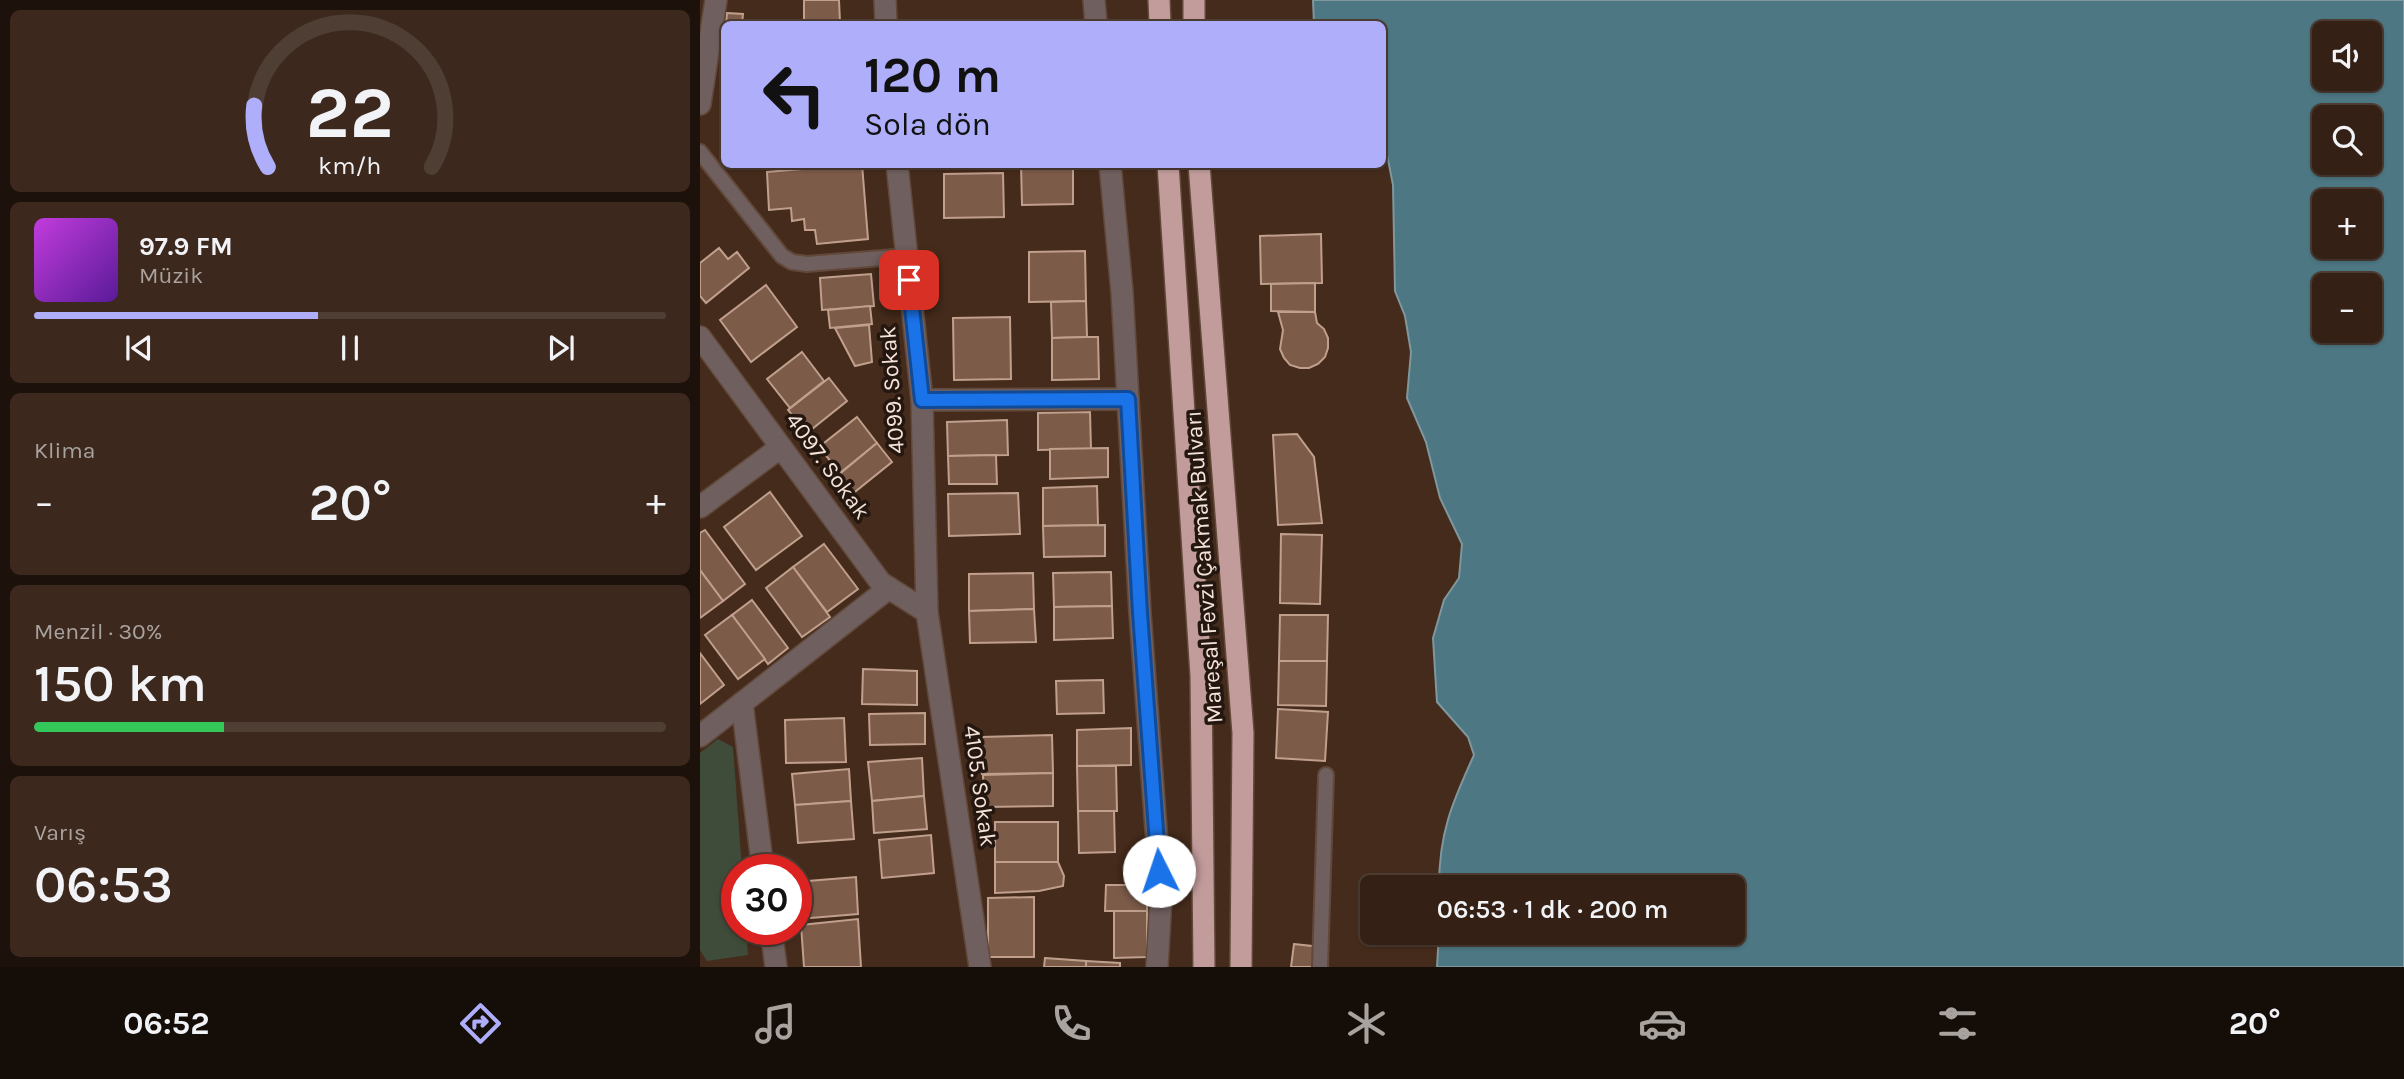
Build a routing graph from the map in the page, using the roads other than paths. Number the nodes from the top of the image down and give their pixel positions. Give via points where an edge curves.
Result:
1 (716, 0) edge
2 (885, 0) edge
3 (1094, 0) edge
4 (1159, 0) edge
5 (1194, 0) edge
6 (886, 21) edge
7 (1096, 21) edge
8 (1160, 21) edge
9 (1194, 21) edge
10 (700, 104) edge
11 (700, 152) edge
12 (897, 168) edge
13 (1110, 168) edge
14 (1168, 168) edge
15 (1199, 168) edge
16 (907, 256) junction
17 (700, 337) edge
18 (1128, 399) junction
19 (922, 400) junction
20 (781, 447) junction
21 (700, 507) edge
22 (889, 588) junction
23 (927, 612) junction
24 (742, 703) junction
25 (700, 736) edge
26 (1326, 775) dead end
27 (761, 854) edge
28 (773, 945) edge
29 (776, 967) edge
30 (980, 967) edge
31 (1157, 967) edge
32 (1204, 967) edge
33 (1241, 967) edge
34 (1320, 967) edge

1 - 10 street
2 - 6 street
3 - 7 street
4 - 8 highway
5 - 9 highway
11 - 16 lane via 782,257 807,264
12 - 16 street, 4099. Sokak
13 - 18 street
14 - 32 highway, Mareşal Fevzi Çakmak Bulvarı via 1201,676
15 - 33 highway, Mareşal Fevzi Çakmak Bulvarı via 1243,733
16 - 19 street, 4099. Sokak
17 - 20 street, 4097. Sokak
18 - 19 street
18 - 31 street via 1161,897
19 - 23 street, 4099. Sokak
20 - 21 street
20 - 22 street, 4097. Sokak
22 - 23 street, 4097. Sokak
22 - 24 street
23 - 30 street, 4105. Sokak
24 - 25 street
24 - 27 street
26 - 34 lane
28 - 29 street

